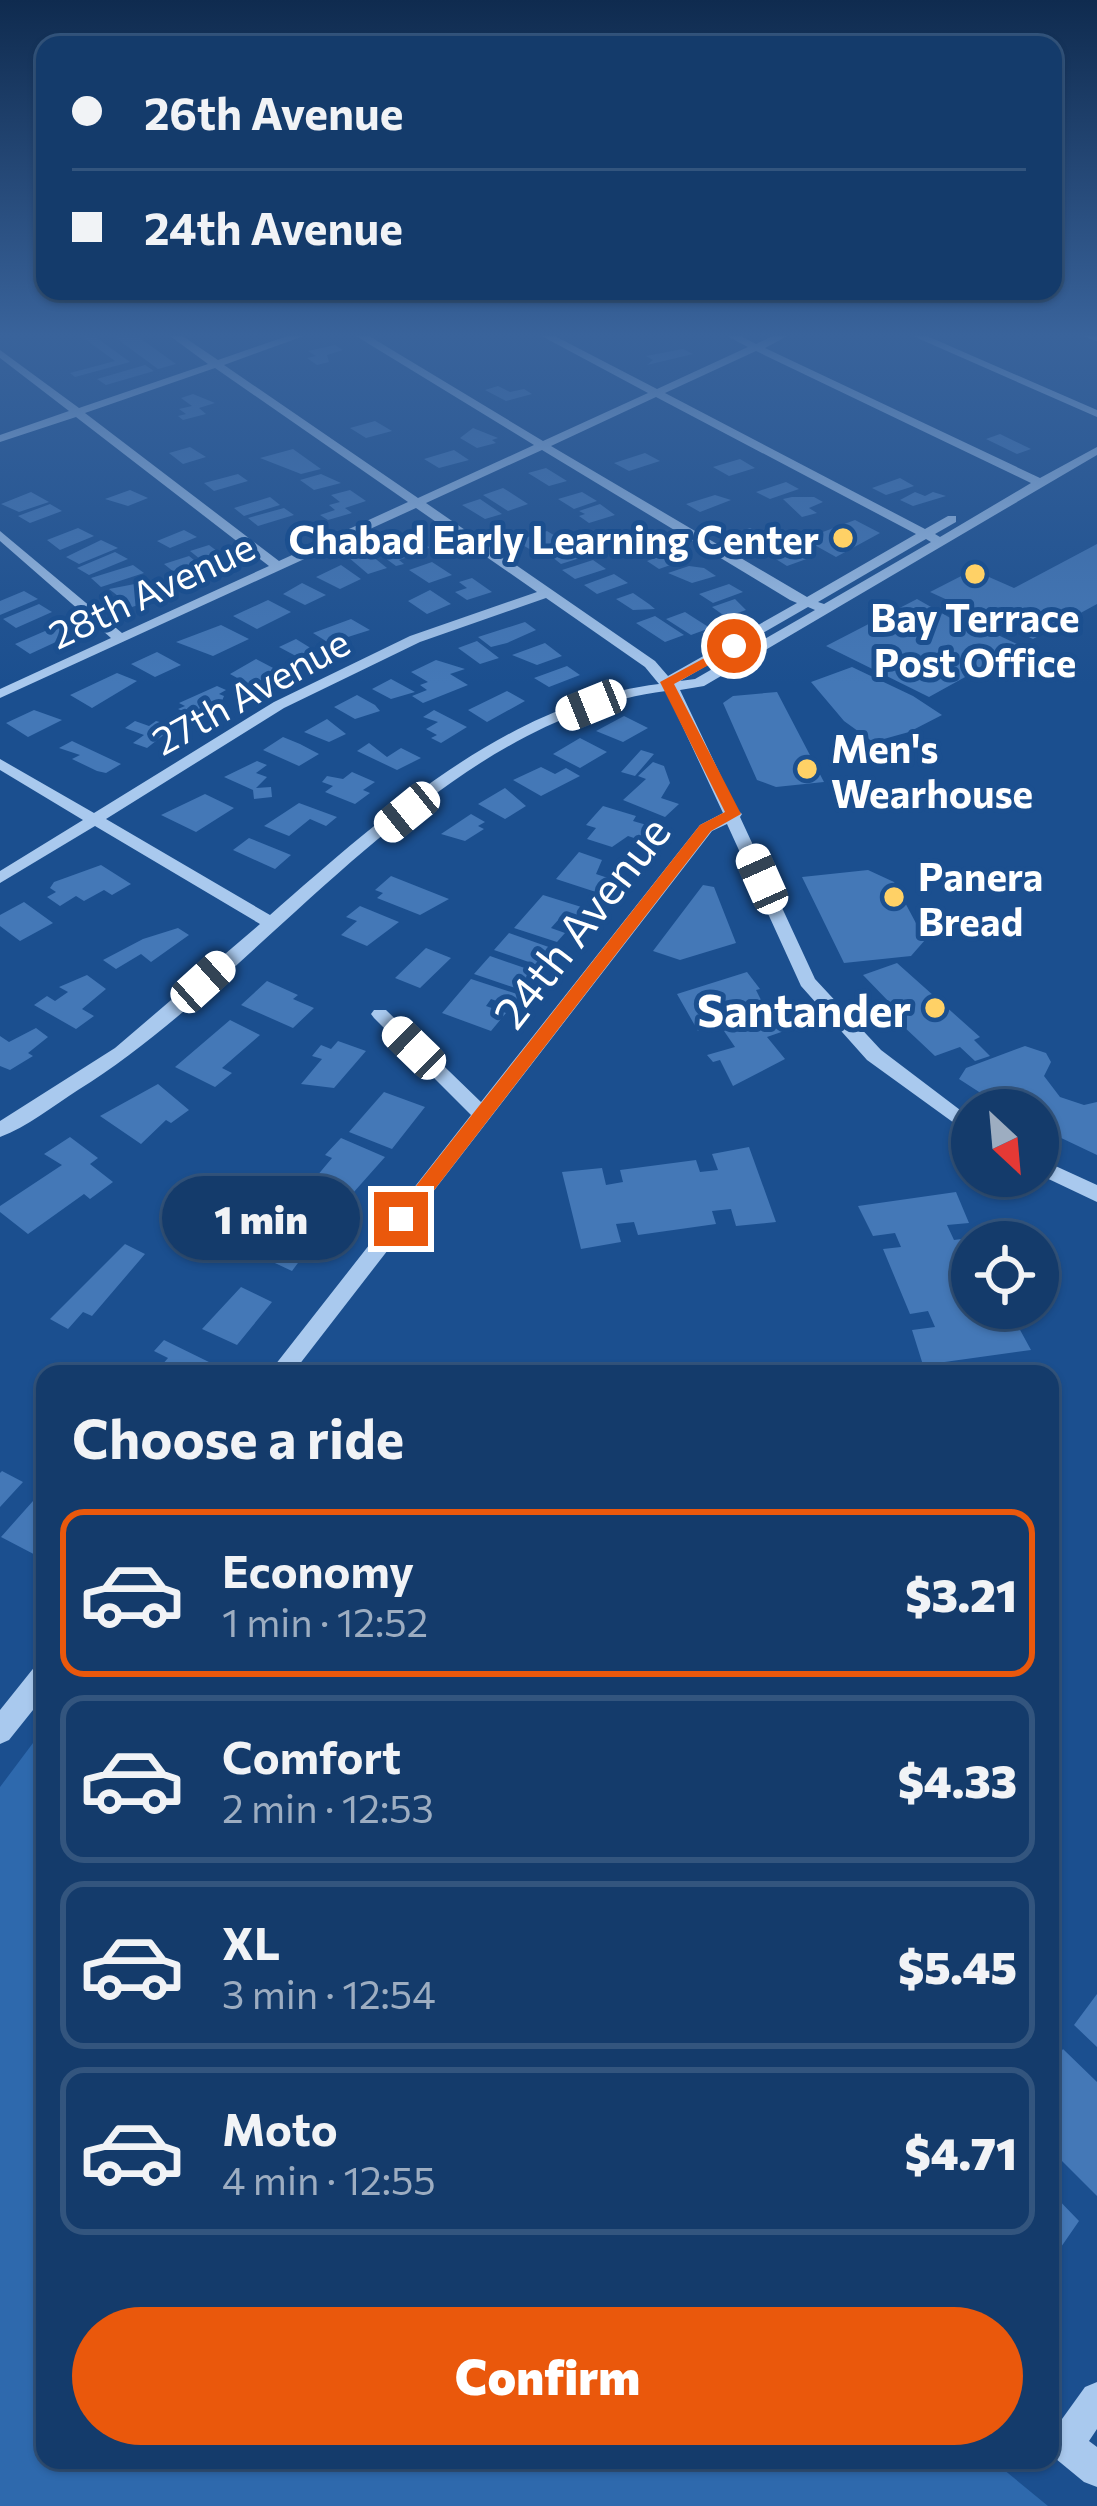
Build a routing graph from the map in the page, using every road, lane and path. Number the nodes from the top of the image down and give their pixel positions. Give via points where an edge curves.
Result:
1 (124, 450) edge
2 (340, 450) edge
3 (532, 450) edge
4 (551, 450) edge
5 (762, 450) edge
6 (971, 450) edge
7 (1069, 450) edge
8 (1097, 450) edge
9 (1024, 475) junction
10 (1040, 483) junction
11 (418, 503) junction
12 (925, 535) junction
13 (0, 536) edge
14 (941, 541) junction
15 (278, 567) junction
16 (548, 593) junction
17 (809, 603) junction
18 (827, 610) junction
19 (121, 639) junction
20 (667, 682) junction
21 (0, 694) edge
22 (0, 764) edge
23 (734, 814) junction
24 (96, 817) junction
25 (0, 878) edge
26 (271, 923) junction
27 (380, 1014) dead end
28 (482, 1114) junction
29 (951, 1114) edge
30 (0, 1130) edge
31 (1059, 1175) edge
32 (1097, 1194) edge
33 (286, 1365) edge
34 (36, 1686) edge
35 (0, 1732) edge
36 (1097, 2399) edge
37 (1059, 2437) edge
38 (1059, 2439) edge
39 (1097, 2469) edge

1 - 15 street
2 - 11 street
3 - 11 street, 28th Avenue
4 - 17 street
5 - 12 street
6 - 9 street
7 - 9 street
8 - 10 street
9 - 10 street
9 - 12 street
10 - 14 street
11 - 15 street, 28th Avenue
11 - 16 street
12 - 14 street
12 - 17 street
13 - 19 street
14 - 18 street
15 - 19 street, 28th Avenue
16 - 20 street
16 - 24 street, 27th Avenue via 416,639 279,704
17 - 18 street
17 - 20 street
18 - 20 street via 699,683
19 - 21 street, 28th Avenue
20 - 23 street
20 - 26 street via 561,717 441,784
22 - 24 street
23 - 28 street, 24th Avenue via 706,828
23 - 29 street via 817,997 874,1055
24 - 25 street, 27th Avenue
24 - 26 street
26 - 30 street via 136,1042
27 - 28 street
28 - 33 street, 24th Avenue
31 - 32 street
34 - 35 street
36 - 37 street
38 - 39 street

